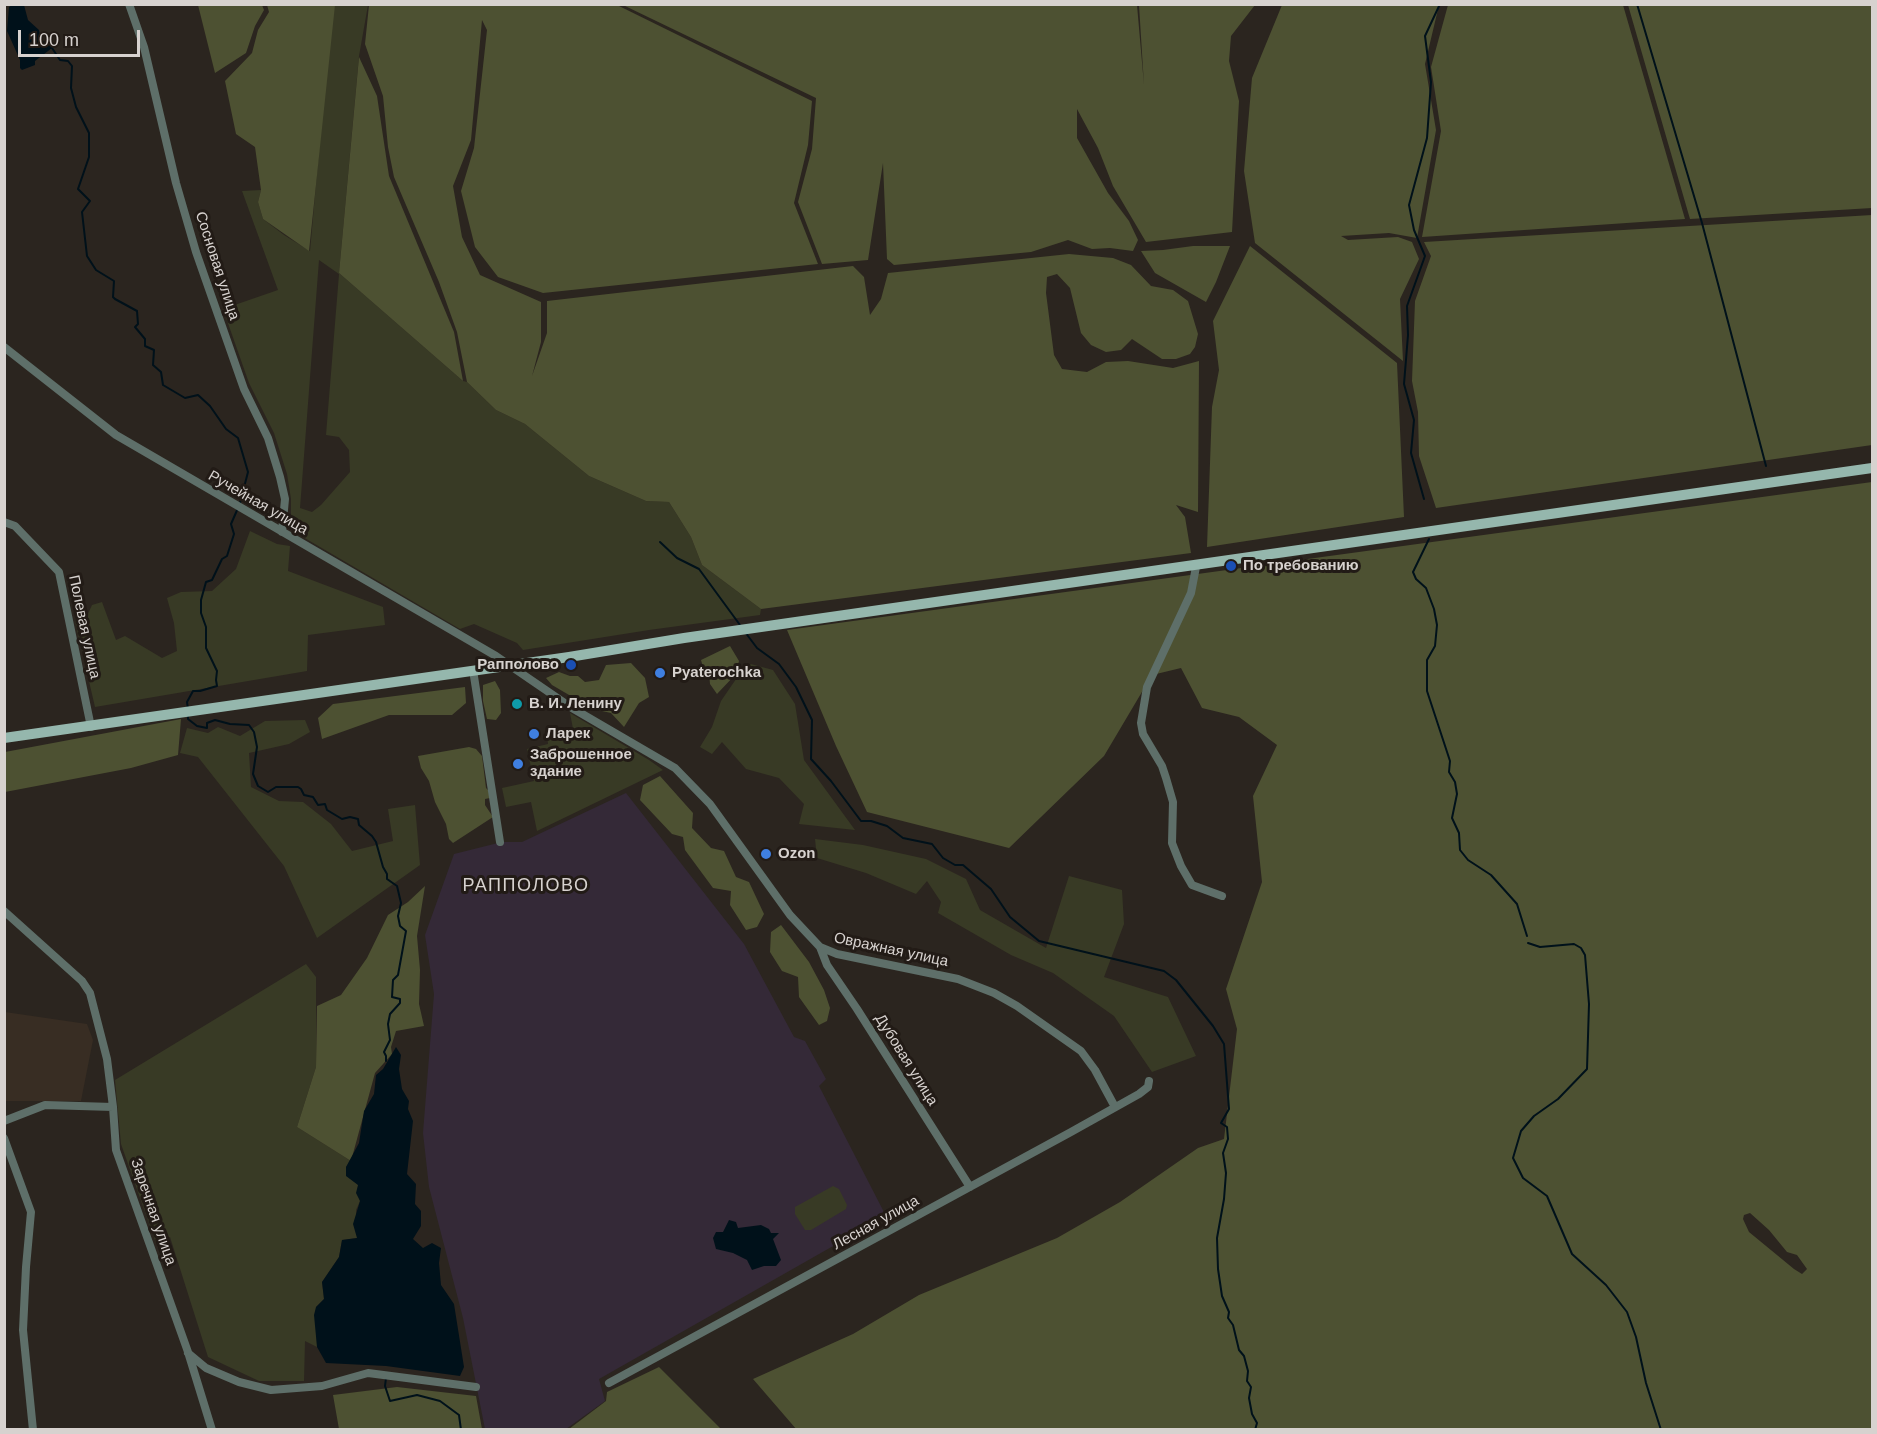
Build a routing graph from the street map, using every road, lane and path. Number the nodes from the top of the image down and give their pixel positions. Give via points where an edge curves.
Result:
1 (129, 4) edge
2 (4, 347) edge
3 (1872, 468) edge
4 (4, 522) edge
5 (282, 532) junction
6 (1196, 567) junction
7 (509, 665) junction
8 (473, 670) junction
9 (91, 727) junction
10 (4, 738) edge
11 (500, 842) dead end
12 (1222, 896) dead end
13 (4, 911) edge
14 (820, 947) junction
15 (1149, 1081) dead end
16 (112, 1107) junction
17 (1115, 1107) junction
18 (4, 1121) edge
19 (4, 1138) edge
20 (970, 1187) junction
21 (188, 1352) junction
22 (609, 1383) dead end
23 (476, 1387) dead end
24 (33, 1430) edge
25 (212, 1430) edge

1 - 5 street, Сосновая улица via 144,47 196,252 280,477 285,499
2 - 5 street, Ручейная улица via 116,435
3 - 6 main road
4 - 9 street, Полевая улица via 15,526 59,572
5 - 7 street, Ручейная улица
6 - 7 main road
6 - 12 street via 1191,593 1147,687 1141,723 1167,778 1173,802 1172,843 1181,866 1192,885
7 - 8 main road
7 - 14 street, Овражная улица via 675,768 710,804 790,915
8 - 9 main road
8 - 11 street
9 - 10 main road
13 - 16 street, Заречная улица via 82,981 90,993 107,1059
14 - 17 street, Овражная улица via 847,957 958,979 994,993 1081,1051
14 - 20 street, Дубовая улица via 827,965
15 - 17 street, Лесная улица via 1148,1087
16 - 18 street via 45,1105
16 - 21 street, Заречная улица via 116,1150
17 - 20 street, Лесная улица
19 - 24 street via 31,1212 23,1330
20 - 22 street, Лесная улица
21 - 23 street via 206,1368 271,1390 322,1386 368,1373
21 - 25 street, Заречная улица

